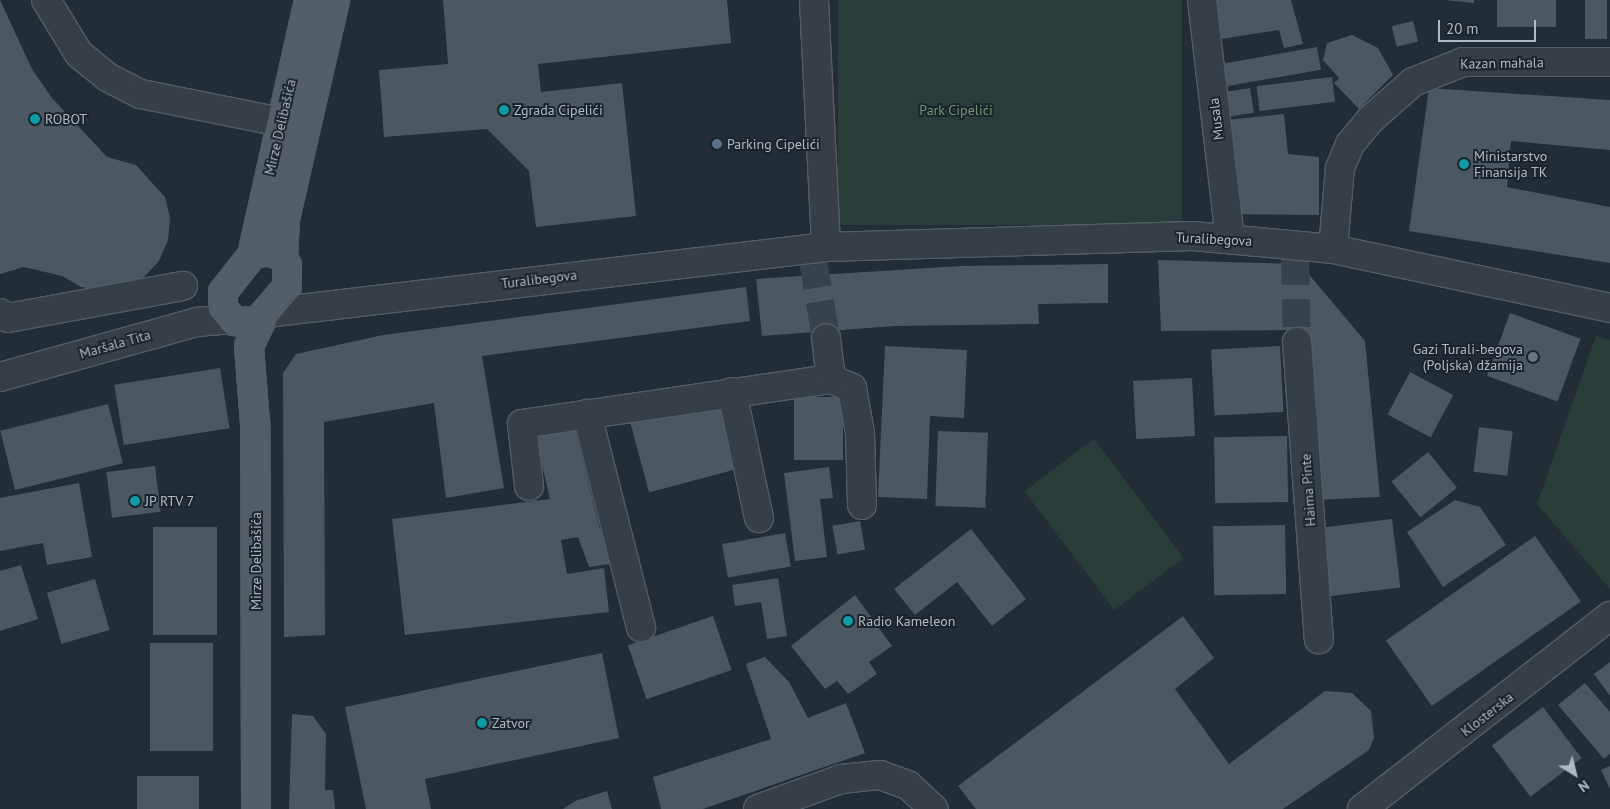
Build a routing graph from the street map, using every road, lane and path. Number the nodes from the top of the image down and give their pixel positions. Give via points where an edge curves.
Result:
1 (46, 0) edge
2 (309, 0) edge
3 (335, 0) edge
4 (814, 0) edge
5 (1202, 0) edge
6 (1610, 62) edge
7 (294, 124) junction
8 (1230, 239) junction
9 (285, 247) junction
10 (1333, 249) junction
11 (817, 252) junction
12 (252, 255) junction
13 (183, 286) dead end
14 (306, 306) junction
15 (1610, 308) edge
16 (229, 313) junction
17 (265, 315) junction
18 (3, 317) edge
19 (826, 338) tunnel mouth
20 (1297, 342) tunnel mouth
21 (249, 346) junction
22 (0, 376) edge
23 (831, 378) junction
24 (732, 392) junction
25 (587, 414) junction
26 (529, 486) dead end
27 (862, 505) dead end
28 (759, 518) dead end
29 (1610, 616) edge
30 (641, 627) dead end
31 (1319, 639) dead end
32 (256, 809) edge
33 (758, 809) edge
34 (934, 809) edge
35 (1362, 809) edge

1 - 7 street via 80,54 107,77 141,94
2 - 7 main road, Mirze Delibašića
3 - 7 main road, Mirze Delibašića
4 - 11 street
5 - 8 street, Musala
6 - 10 street, Kazan mahala via 1463,62 1414,82 1370,120 1350,144 1340,168
7 - 9 main road, Mirze Delibašića
7 - 12 main road, Mirze Delibašića
8 - 10 street, Turalibegova via 1295,251
8 - 11 street, Turalibegova via 1193,236
9 - 12 main road
9 - 14 street via 293,294
9 - 17 main road
10 - 15 street, Turalibegova
11 - 14 street, Turalibegova
12 - 16 main road via 227,285
13 - 18 street
14 - 17 street, Turalibegova
16 - 17 main road via 249,324
16 - 21 main road
16 - 22 street, Maršala Tita
17 - 21 main road
19 - 23 street
20 - 31 street, Haima Pinte
21 - 32 main road, Mirze Delibašića via 255,423
23 - 24 street
23 - 27 street via 852,388 860,433
24 - 25 street
24 - 28 street
25 - 26 street via 522,424
25 - 30 street
29 - 35 street, Klosterska
33 - 34 street via 841,779 880,775 908,785

